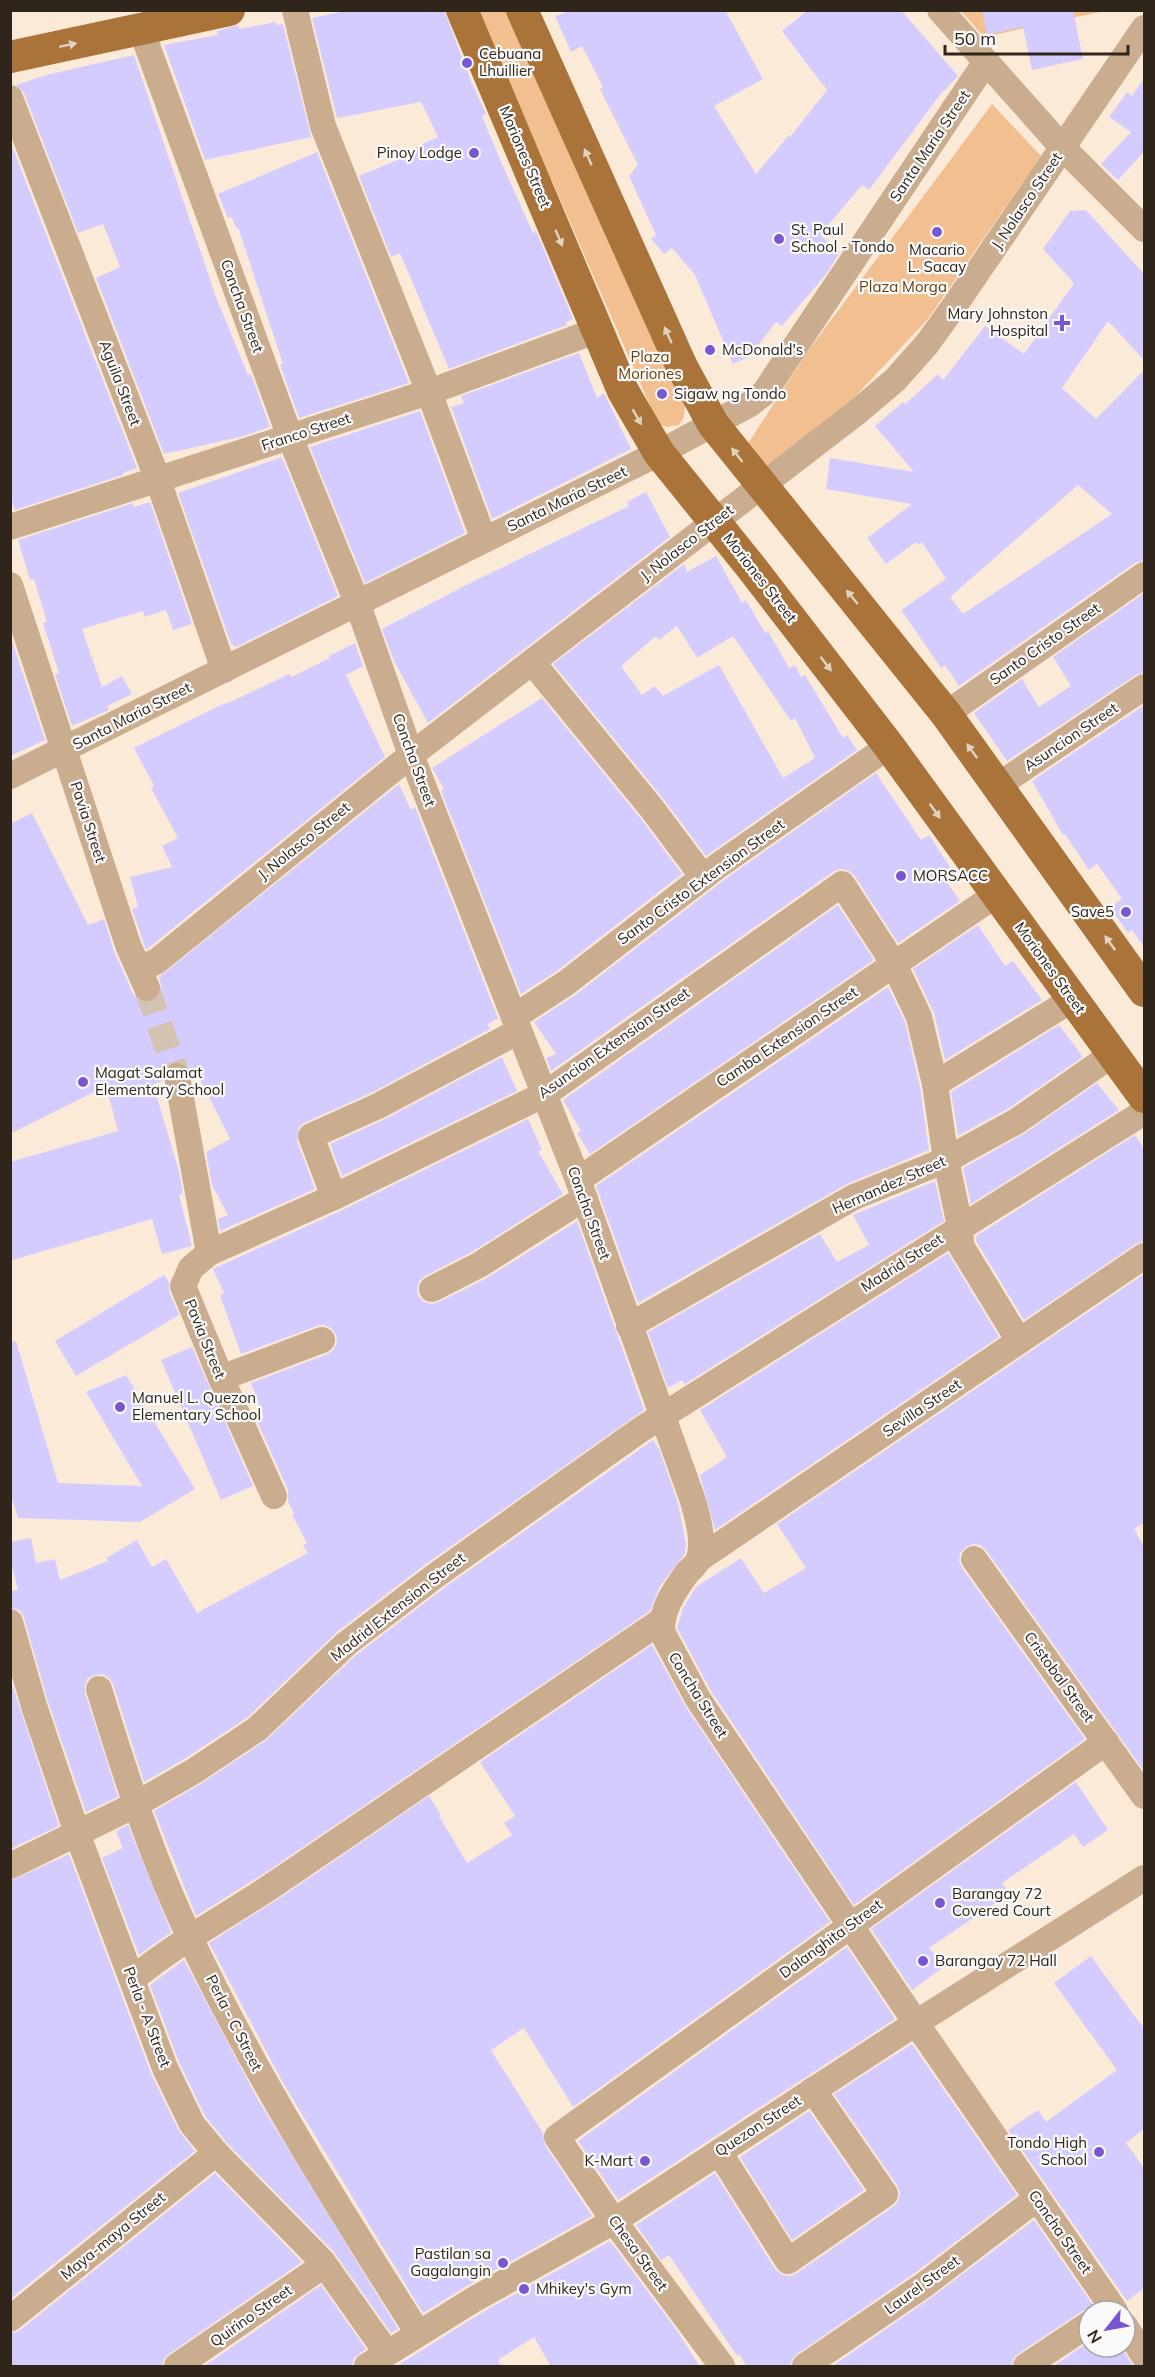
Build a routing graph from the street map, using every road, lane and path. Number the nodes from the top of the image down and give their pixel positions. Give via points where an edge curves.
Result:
1 (229, 10) edge
2 (295, 10) edge
3 (462, 10) edge
4 (522, 10) edge
5 (940, 10) edge
6 (1144, 28) edge
7 (141, 29) junction
8 (10, 57) edge
9 (985, 63) junction
10 (10, 98) edge
11 (1063, 148) junction
12 (1144, 229) edge
13 (598, 330) junction
14 (429, 392) junction
15 (713, 424) junction
16 (290, 437) junction
17 (659, 453) junction
18 (158, 480) junction
19 (761, 486) junction
20 (715, 521) junction
21 (10, 527) edge
22 (484, 540) junction
23 (1144, 575) edge
24 (10, 585) edge
25 (358, 605) junction
26 (532, 662) junction
27 (224, 670) junction
28 (1144, 687) edge
29 (946, 714) junction
30 (889, 746) junction
31 (64, 750) junction
32 (411, 755) junction
33 (10, 776) edge
34 (998, 786) junction
35 (702, 877) junction
36 (997, 894) junction
37 (138, 964) junction
38 (894, 964) junction
39 (1140, 974) edge
40 (147, 988) tunnel mouth
41 (1073, 999) junction
42 (516, 1024) junction
43 (1113, 1054) junction
44 (177, 1076) tunnel mouth
45 (935, 1084) junction
46 (545, 1094) junction
47 (1144, 1097) edge
48 (1144, 1112) edge
49 (946, 1160) junction
50 (582, 1190) junction
51 (334, 1197) junction
52 (960, 1226) junction
53 (209, 1253) junction
54 (1144, 1256) edge
55 (432, 1288) dead end
56 (629, 1326) junction
57 (322, 1340) dead end
58 (1019, 1341) junction
59 (221, 1378) junction
60 (662, 1417) junction
61 (274, 1496) dead end
62 (699, 1559) junction
63 (974, 1559) dead end
64 (661, 1621) junction
65 (10, 1622) edge
66 (99, 1689) dead end
67 (1106, 1742) junction
68 (1144, 1796) edge
69 (135, 1805) junction
70 (77, 1833) junction
71 (10, 1866) edge
72 (1144, 1878) edge
73 (850, 1925) junction
74 (190, 1939) junction
75 (132, 1979) junction
76 (916, 2023) junction
77 (813, 2090) junction
78 (557, 2137) joint
79 (719, 2152) junction
80 (216, 2153) junction
81 (1036, 2199) junction
82 (614, 2221) junction
83 (324, 2265) junction
84 (1105, 2299) edge
85 (10, 2319) edge
86 (1077, 2332) edge
87 (418, 2333) junction
88 (377, 2360) edge
89 (177, 2367) edge
90 (722, 2367) edge
91 (805, 2367) edge
92 (1026, 2367) edge

1 - 7 main road
2 - 14 street via 323,126
3 -> 13 main road, Moriones Street
15 -> 4 main road via 682,367
5 - 9 street
6 - 11 street, J. Nolasco Street
8 -> 7 main road
7 - 16 street, Concha Street
9 - 11 street
9 - 15 street, Santa Maria Street via 764,393
10 - 18 street, Aguila Street
11 - 12 street
11 - 19 street, J. Nolasco Street via 934,334 895,380
13 - 14 street, Franco Street
13 -> 17 main road, Moriones Street via 623,391
14 - 16 street, Franco Street
14 - 22 street
15 - 17 street, Santa Maria Street
19 -> 15 main road
16 - 18 street, Franco Street
16 - 25 street, Concha Street
17 - 20 main road, Moriones Street
17 - 22 street, Santa Maria Street
18 - 21 street, Franco Street
18 - 27 street, Aguila Street
19 - 20 street, J. Nolasco Street
29 -> 19 main road
20 - 26 street, J. Nolasco Street
20 -> 30 main road, Moriones Street
22 - 25 street, Santa Maria Street
23 - 29 street, Santo Cristo Street
24 - 31 street, Pavia Street
25 - 27 street, Santa Maria Street
25 - 32 street, Concha Street
26 - 32 street, J. Nolasco Street
26 - 35 street via 653,810
27 - 31 street, Santa Maria Street
28 - 34 street, Asuncion Street
34 -> 29 main road
30 - 35 street, Santo Cristo Extension Street
30 -> 36 main road, Moriones Street
31 - 33 street, Santa Maria Street
31 - 37 street, Pavia Street via 128,945
32 - 37 street, J. Nolasco Street via 157,961
32 - 42 street, Concha Street
39 -> 34 main road
35 - 42 street, Santo Cristo Extension Street
36 - 38 street, Camba Extension Street
36 - 41 main road, Moriones Street
37 - 40 street, Pavia Street
38 - 45 street via 919,1017
38 - 46 street, Asuncion Extension Street via 842,884
38 - 50 street, Camba Extension Street
41 - 43 main road, Moriones Street
41 - 45 street
42 - 46 street, Concha Street
42 - 51 street, Santo Cristo Extension Street via 378,1106 311,1136
43 - 47 main road, Moriones Street
43 - 49 street, Hernandez Street via 1017,1121
44 - 53 street
45 - 49 street
46 - 50 street, Concha Street
46 - 51 street, Asuncion Extension Street
48 - 52 street, Madrid Street
49 - 52 street
49 - 56 street, Hernandez Street via 854,1197
50 - 55 street, Camba Extension Street via 567,1209 479,1265
50 - 56 street, Concha Street
51 - 53 street, Asuncion Extension Street
52 - 58 street via 961,1246
52 - 60 street, Madrid Street
53 - 59 street, Pavia Street via 191,1268 183,1286
54 - 58 street, Sevilla Street
56 - 60 street, Concha Street
57 - 59 street
58 - 62 street, Sevilla Street
59 - 61 street, Pavia Street
60 - 62 street, Concha Street via 699,1522
60 - 69 street, Madrid Extension Street via 557,1488 346,1644 257,1729
62 - 64 street via 676,1588
63 - 67 street, Cristobal Street
64 - 73 street, Concha Street via 667,1644 698,1699
64 - 74 street
65 - 70 street, Perla - A Street
66 - 69 street, Perla - C Street
67 - 68 street, Cristobal Street
67 - 73 street, Dalanghita Street
69 - 70 street, Madrid Extension Street
69 - 74 street, Perla - C Street
70 - 71 street, Madrid Extension Street
70 - 75 street, Perla - A Street
72 - 76 street, Quezon Street
73 - 76 street, Concha Street
73 - 78 street, Dalanghita Street
74 - 75 street
74 - 87 street, Perla - C Street via 263,2079
75 - 80 street, Perla - A Street via 174,2087 192,2124
76 - 77 street, Quezon Street
76 - 81 street, Concha Street
77 - 79 street, Quezon Street
77 - 79 street via 885,2194 788,2261
78 - 82 street, Chesa Street
79 - 82 street, Quezon Street
80 - 83 street, Perla - A Street
80 - 85 street, Maya-maya Street
81 - 84 street, Concha Street
81 - 91 street, Laurel Street via 924,2285
82 - 87 street, Quezon Street
82 - 90 street, Chesa Street
83 - 88 street, Perla - A Street
83 - 89 street, Quirino Street
86 - 92 street
87 - 88 street, Quezon Street

